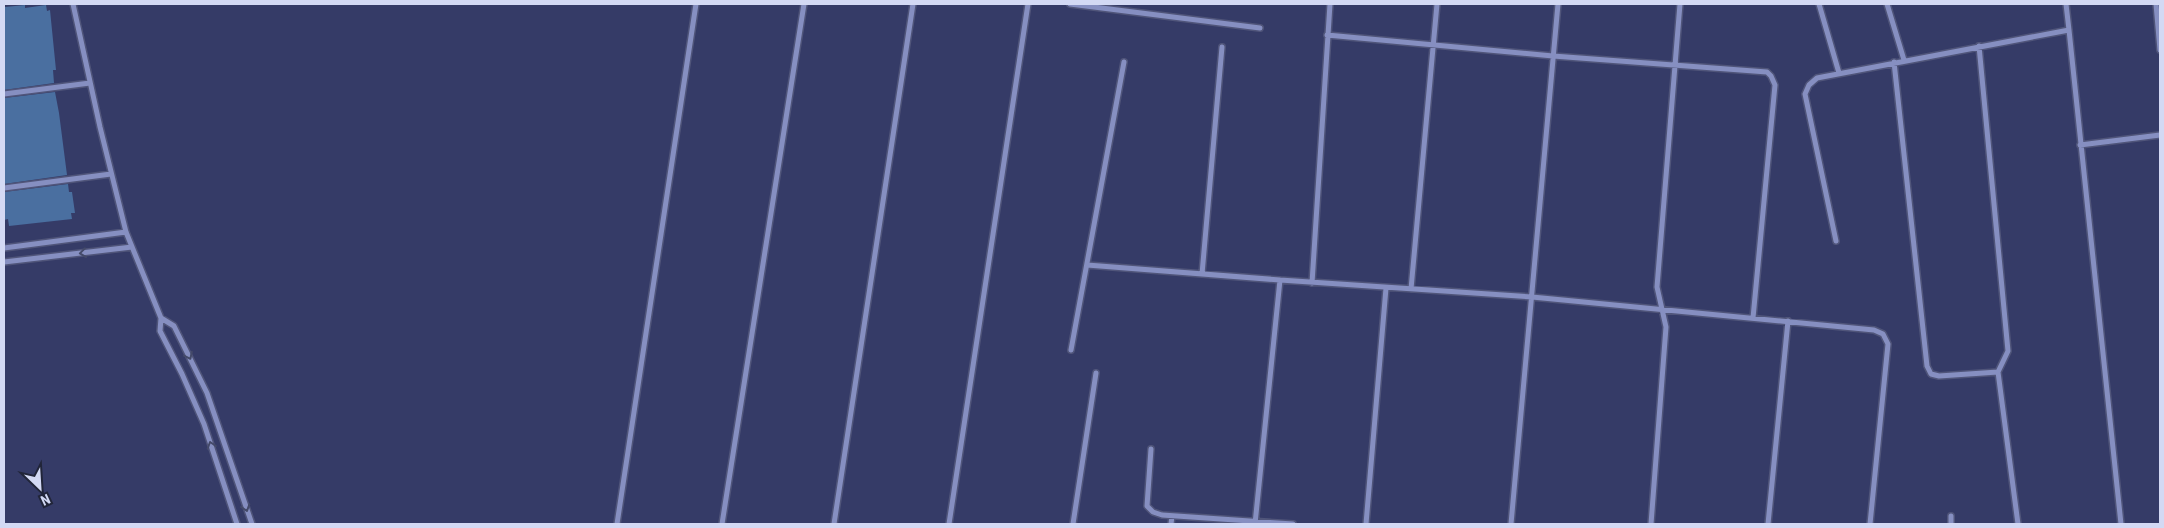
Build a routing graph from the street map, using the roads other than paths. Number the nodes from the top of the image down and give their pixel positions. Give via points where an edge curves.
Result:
1 (73, 4) edge
2 (696, 4) edge
3 (804, 4) edge
4 (913, 4) edge
5 (1028, 4) edge
6 (1070, 4) edge
7 (1330, 4) edge
8 (1437, 4) edge
9 (1558, 4) edge
10 (1680, 4) edge
11 (1819, 4) edge
12 (1887, 4) edge
13 (2066, 4) edge
14 (2156, 4) edge
15 (1260, 28) dead end
16 (2069, 30) junction
17 (1327, 35) junction
18 (1433, 44) junction
19 (1222, 46) dead end
20 (1979, 46) junction
21 (2160, 50) edge
22 (1553, 56) junction
23 (1904, 60) junction
24 (1124, 62) dead end
25 (1894, 62) junction
26 (1675, 65) junction
27 (1839, 74) junction
28 (90, 83) junction
29 (4, 94) edge
30 (2160, 135) edge
31 (2080, 145) junction
32 (111, 174) junction
33 (4, 188) edge
34 (126, 232) junction
35 (1836, 241) dead end
36 (132, 247) junction
37 (4, 248) edge
38 (4, 262) edge
39 (1087, 265) junction
40 (1202, 274) junction
41 (1280, 280) junction
42 (1312, 283) junction
43 (1386, 288) junction
44 (1411, 289) junction
45 (1532, 296) junction
46 (1661, 310) junction
47 (161, 318) junction
48 (1753, 318) junction
49 (1788, 320) junction
50 (1071, 350) dead end
51 (1998, 372) junction
52 (1096, 373) dead end
53 (1151, 449) dead end
54 (1172, 516) junction
55 (1951, 516) dead end
56 (1255, 523) edge
57 (237, 524) edge
58 (252, 524) edge
59 (617, 524) edge
60 (722, 524) edge
61 (834, 524) edge
62 (949, 524) edge
63 (1074, 524) edge
64 (1171, 524) edge
65 (1293, 524) edge
66 (1366, 524) edge
67 (1511, 524) edge
68 (1651, 524) edge
69 (1768, 524) edge
70 (1870, 524) edge
71 (1951, 524) edge
72 (2018, 524) edge
73 (2121, 524) edge

1 - 28 street
2 - 59 street
3 - 60 street
4 - 61 street
5 - 62 street
6 - 15 street
7 - 17 street
8 - 18 street
9 - 22 street
10 - 26 street
11 - 27 street
12 - 23 street
13 - 16 street
14 - 21 street
16 - 20 street
16 - 31 street
17 - 18 street
17 - 42 street
18 - 22 street
18 - 44 street
19 - 40 street
20 - 23 street
20 - 51 street via 2008,351
22 - 26 street
22 - 45 street
23 - 25 street
24 - 39 street
25 - 27 street
25 - 51 street via 1927,366 1931,374 1940,376
26 - 46 street via 1657,286
26 - 48 street via 1767,72 1775,85
27 - 35 street via 1817,78 1809,85 1806,94
28 - 29 street
28 - 32 street
30 - 31 street
31 - 73 street
32 - 33 street
32 - 34 street
34 - 36 street
34 - 37 street
36 -> 38 street
36 - 47 street
39 - 40 street
39 - 50 street
40 - 41 street
41 - 42 street
41 - 56 street
42 - 43 street
43 - 44 street
43 - 66 street
44 - 45 street
45 - 46 street
45 - 67 street
46 - 48 street
46 - 68 street via 1666,327
57 -> 47 street via 204,424 160,331
47 -> 58 street via 174,326 207,393
48 - 49 street
49 - 69 street
49 - 70 street via 1874,330 1883,334 1888,344
51 - 72 street
52 - 63 street
53 - 54 street via 1147,506 1153,512
54 - 56 street
54 - 64 street
55 - 71 street
56 - 65 street

